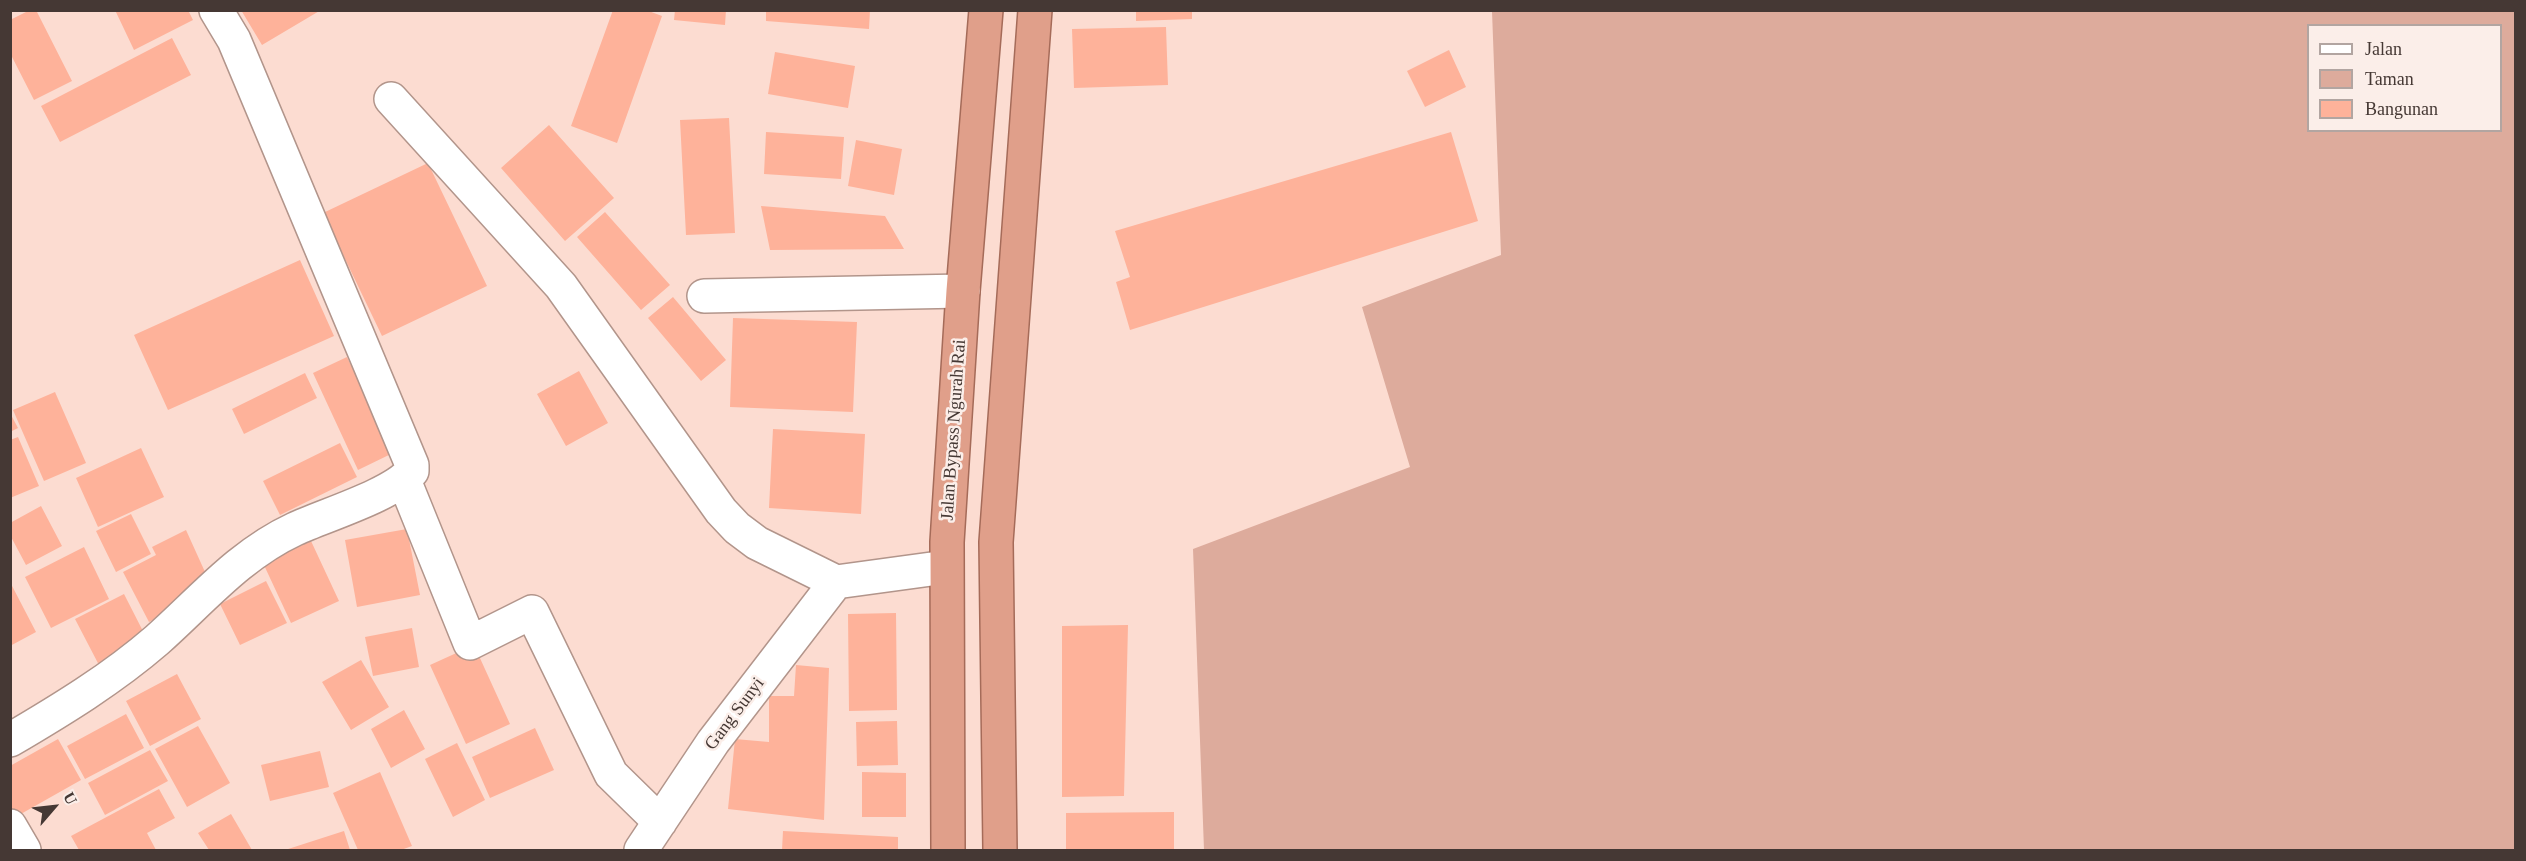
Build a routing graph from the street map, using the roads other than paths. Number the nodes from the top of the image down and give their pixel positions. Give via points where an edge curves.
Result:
1 (216, 10) edge
2 (986, 10) edge
3 (1035, 10) edge
4 (391, 99) dead end
5 (963, 291) junction
6 (704, 296) dead end
7 (404, 480) junction
8 (946, 567) junction
9 (836, 582) junction
10 (10, 740) edge
11 (660, 822) junction
12 (10, 826) edge
13 (24, 850) edge
14 (641, 850) edge
15 (948, 850) edge
16 (1000, 850) edge

1 - 7 street via 234,40 412,465
2 - 5 highway, Jalan Bypass Ngurah Rai
3 - 16 highway via 996,542
4 - 9 street via 561,286 721,511 757,543
5 - 6 street
5 - 8 highway, Jalan Bypass Ngurah Rai
7 - 10 street via 293,530 250,555 156,640 79,698
7 - 11 street via 470,643 532,612 611,774
8 - 9 street
8 - 15 highway, Jalan Bypass Ngurah Rai
9 - 11 street, Gang Sunyi via 713,742
11 - 14 street, Gang Sunyi
12 - 13 street

